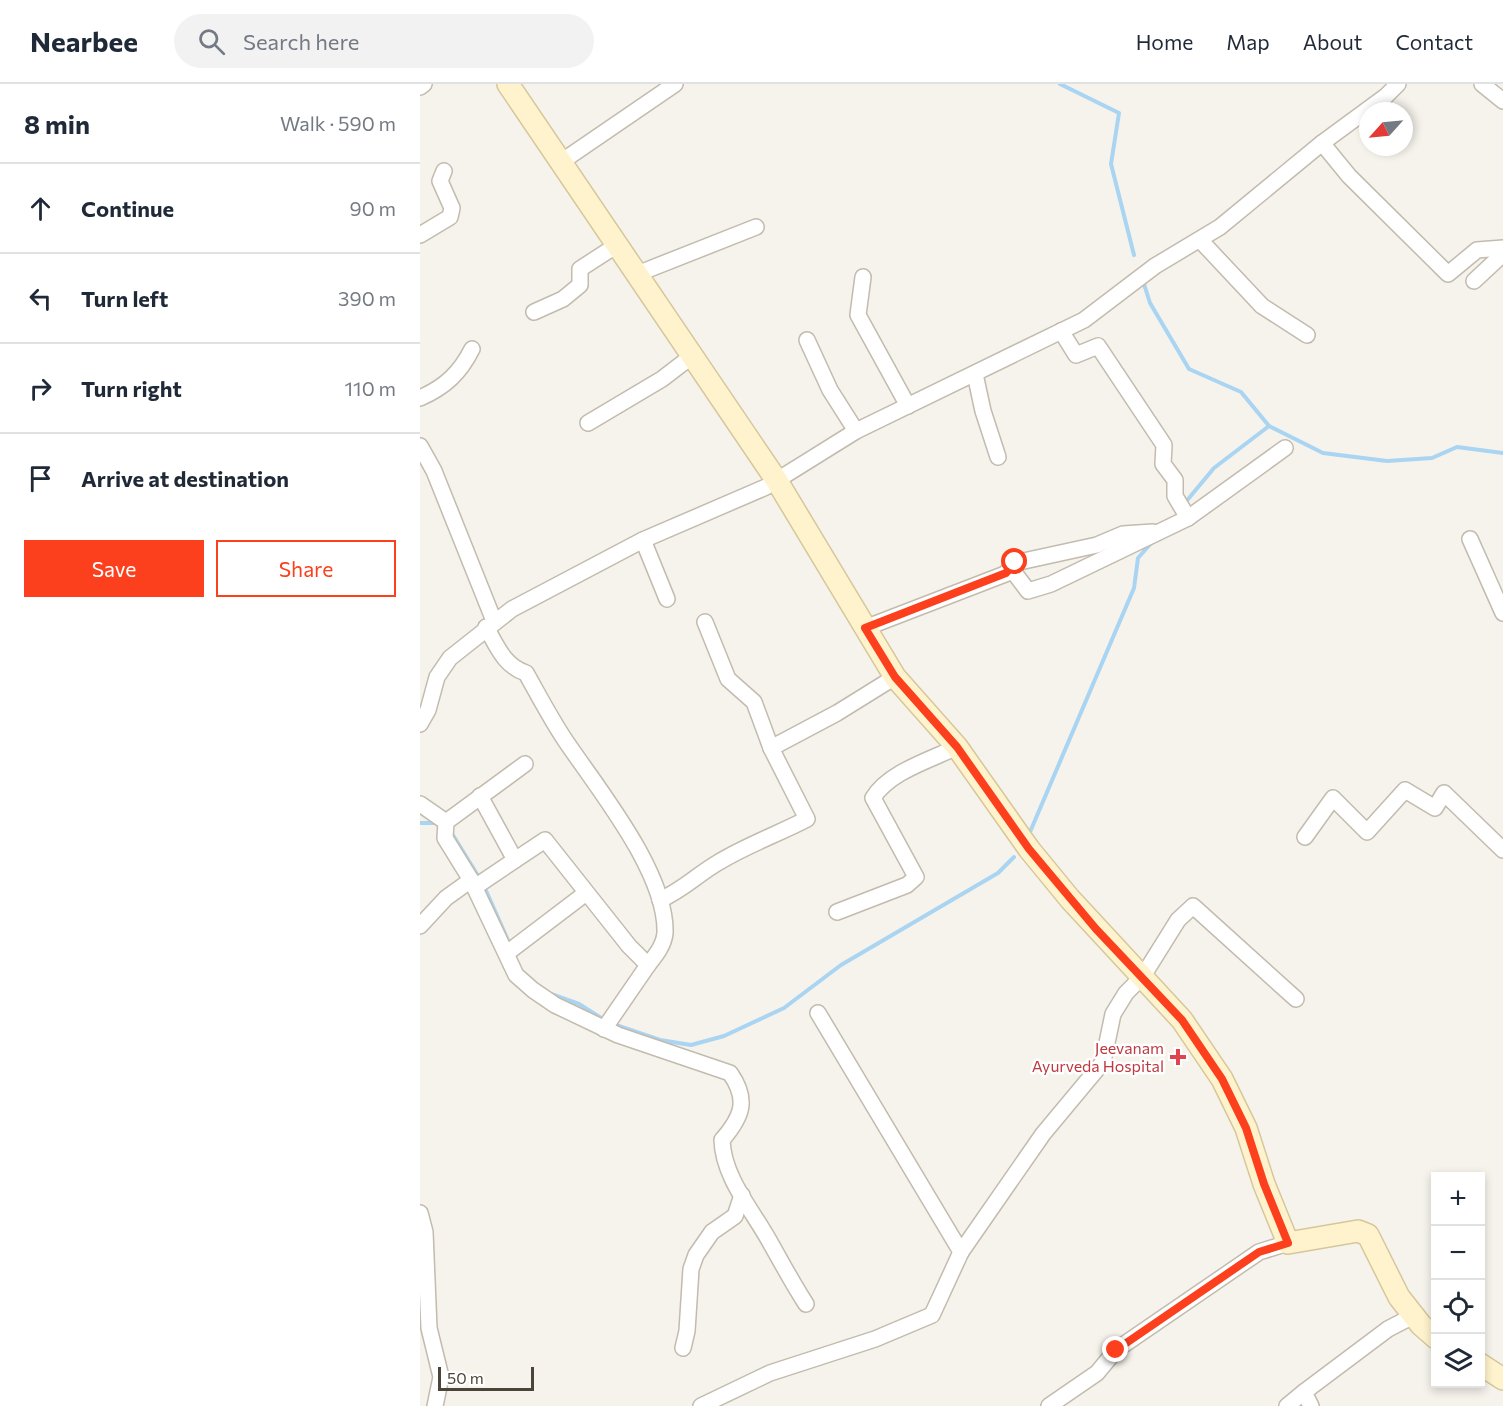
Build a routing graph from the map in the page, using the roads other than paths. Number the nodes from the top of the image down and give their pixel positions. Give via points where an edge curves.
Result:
1 (424, 84) edge
2 (508, 84) edge
3 (675, 84) edge
4 (1398, 84) edge
5 (1482, 84) edge
6 (420, 87) edge
7 (1503, 101) edge
8 (1322, 143) junction
9 (561, 162) junction
10 (444, 171) dead end
11 (756, 227) dead end
12 (420, 235) edge
13 (1200, 240) junction
14 (617, 245) junction
15 (1503, 248) edge
16 (1503, 254) edge
17 (637, 274) junction
18 (863, 277) dead end
19 (1474, 280) dead end
20 (534, 312) dead end
21 (1061, 331) junction
22 (1307, 335) dead end
23 (807, 340) dead end
24 (472, 349) dead end
25 (692, 356) junction
26 (975, 374) junction
27 (420, 398) edge
28 (908, 406) junction
29 (588, 423) dead end
30 (856, 431) junction
31 (420, 446) edge
32 (1285, 448) dead end
33 (998, 457) dead end
34 (777, 481) junction
35 (1188, 518) junction
36 (1161, 531) junction
37 (1470, 539) dead end
38 (643, 540) junction
39 (1006, 573) junction
40 (667, 599) dead end
41 (1503, 613) edge
42 (705, 622) dead end
43 (490, 624) junction
44 (865, 628) junction
45 (895, 677) junction
46 (420, 724) edge
47 (957, 747) junction
48 (771, 748) junction
49 (525, 764) dead end
50 (480, 796) junction
51 (420, 804) edge
52 (446, 822) junction
53 (1305, 837) dead end
54 (1503, 850) edge
55 (515, 860) junction
56 (473, 883) junction
57 (586, 893) junction
58 (660, 900) junction
59 (837, 912) dead end
60 (420, 926) edge
61 (511, 951) junction
62 (648, 965) junction
63 (1143, 976) junction
64 (1296, 999) dead end
65 (818, 1013) dead end
66 (608, 1023) junction
67 (742, 1195) junction
68 (420, 1213) edge
69 (1288, 1243) junction
70 (961, 1252) junction
71 (806, 1304) dead end
72 (1413, 1316) junction
73 (1432, 1334) edge
74 (683, 1348) dead end
75 (1485, 1367) edge
76 (1503, 1379) edge
77 (1304, 1392) junction
78 (435, 1406) edge
79 (701, 1406) edge
80 (1049, 1406) edge
81 (1287, 1406) edge
82 (1311, 1406) edge

1 - 6 street
2 - 9 street
3 - 9 street
4 - 8 street
5 - 7 street
8 - 13 street
8 - 15 street via 1349,176 1449,274 1477,250
9 - 14 street
10 - 12 street via 441,181 452,208 450,217
11 - 17 street
13 - 21 street via 1131,283 1084,320
13 - 22 street via 1262,306
14 - 17 street
14 - 20 street via 580,269 580,285 563,299
16 - 19 street
17 - 25 street
18 - 28 street via 858,315
21 - 26 street
21 - 35 street via 1076,355 1098,346 1164,445 1163,464 1175,480 1175,496
23 - 30 street via 830,390
24 - 27 street via 452,378
25 - 29 street via 662,379
25 - 34 street
26 - 28 street
26 - 33 street
28 - 30 street
30 - 34 street
31 - 43 street via 434,471
32 - 35 street
34 - 38 street
34 - 44 street
35 - 36 street
36 - 39 street via 1123,534 1097,545 1015,562
36 - 39 street via 1051,584 1028,591 1013,571
37 - 41 street
38 - 40 street
38 - 43 street
39 - 44 street
42 - 48 street via 728,679 754,702
43 - 46 street via 450,658 437,677
43 - 58 street via 504,660 526,673 549,716 627,834 654,881
44 - 45 street
45 - 47 street
45 - 48 street via 837,714
47 - 59 street via 904,772 879,789 873,798 916,878
47 - 63 street via 1029,849 1096,929
48 - 58 street via 807,819 734,853 680,891
49 - 50 street
50 - 52 street
50 - 55 street
51 - 52 street
52 - 56 street via 445,838
53 - 54 street via 1333,798 1367,832 1405,790 1435,808 1444,793
55 - 56 street
55 - 57 street via 545,840
56 - 60 street via 446,898
56 - 61 street
57 - 61 street
57 - 62 street
58 - 62 street via 665,935
61 - 66 street via 516,975 533,990 555,1005
62 - 66 street
63 - 64 street via 1178,920 1193,906
63 - 69 street via 1182,1020 1222,1079 1246,1128
63 - 70 street via 1113,1014 1103,1062 1043,1134
65 - 70 street
66 - 67 street via 730,1073 738,1084 741,1099 738,1122 722,1140 722,1153
67 - 71 street
67 - 74 street via 735,1216 712,1232 690,1269
68 - 78 street via 425,1232 429,1328 441,1377
69 - 72 street via 1358,1231 1368,1235 1399,1297
69 - 80 street via 1259,1252 1116,1350 1097,1374
70 - 79 street via 932,1315 875,1339 770,1373
72 - 73 street
72 - 77 street via 1388,1329
75 - 76 street
77 - 81 street
77 - 82 street

